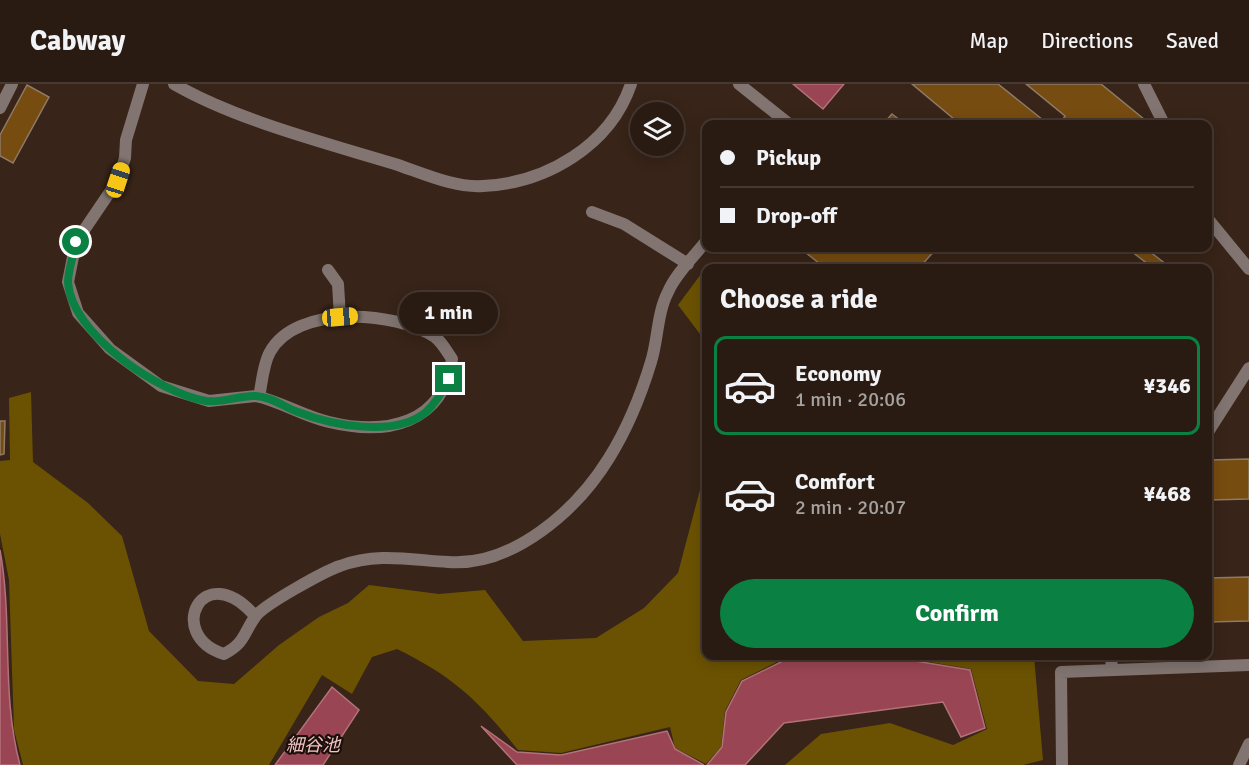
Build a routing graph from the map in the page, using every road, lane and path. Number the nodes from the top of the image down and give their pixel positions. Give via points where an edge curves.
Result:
1 (12, 84) edge
2 (143, 84) edge
3 (174, 84) edge
4 (631, 84) edge
5 (739, 84) edge
6 (1144, 84) edge
7 (0, 108) edge
8 (784, 120) edge
9 (1162, 120) edge
10 (592, 212) dead end
11 (1212, 224) edge
12 (702, 246) edge
13 (688, 264) junction
14 (1249, 269) edge
15 (328, 270) dead end
16 (340, 317) junction
17 (1249, 368) edge
18 (259, 397) junction
19 (1212, 426) edge
20 (255, 615) junction
21 (1111, 660) edge
22 (1249, 665) edge
23 (1112, 670) junction
24 (1249, 744) edge
25 (1062, 765) edge
26 (1239, 765) edge

1 - 7 street
2 - 18 street via 118,180 76,242 68,282 78,313 110,349 161,386 209,401
3 - 4 street via 218,106 332,145 454,182 481,186 519,181 559,167 590,144 613,120
5 - 8 street
6 - 9 street
10 - 13 street via 624,224
11 - 14 street
12 - 13 street
13 - 20 street via 666,294 651,362 631,417 608,459 554,523 520,545 477,560 450,563 374,557 340,566
15 - 16 street via 338,284
16 - 18 street via 283,336 269,352
16 - 18 street via 390,319 437,339 452,359 449,379 425,413 386,426 361,427 329,422 297,412 277,400
17 - 19 street
20 - 20 street via 249,632 236,648 224,654 210,650 198,637 192,619 198,605 221,592
21 - 23 street
22 - 23 street
23 - 25 street via 1061,672
24 - 26 street

